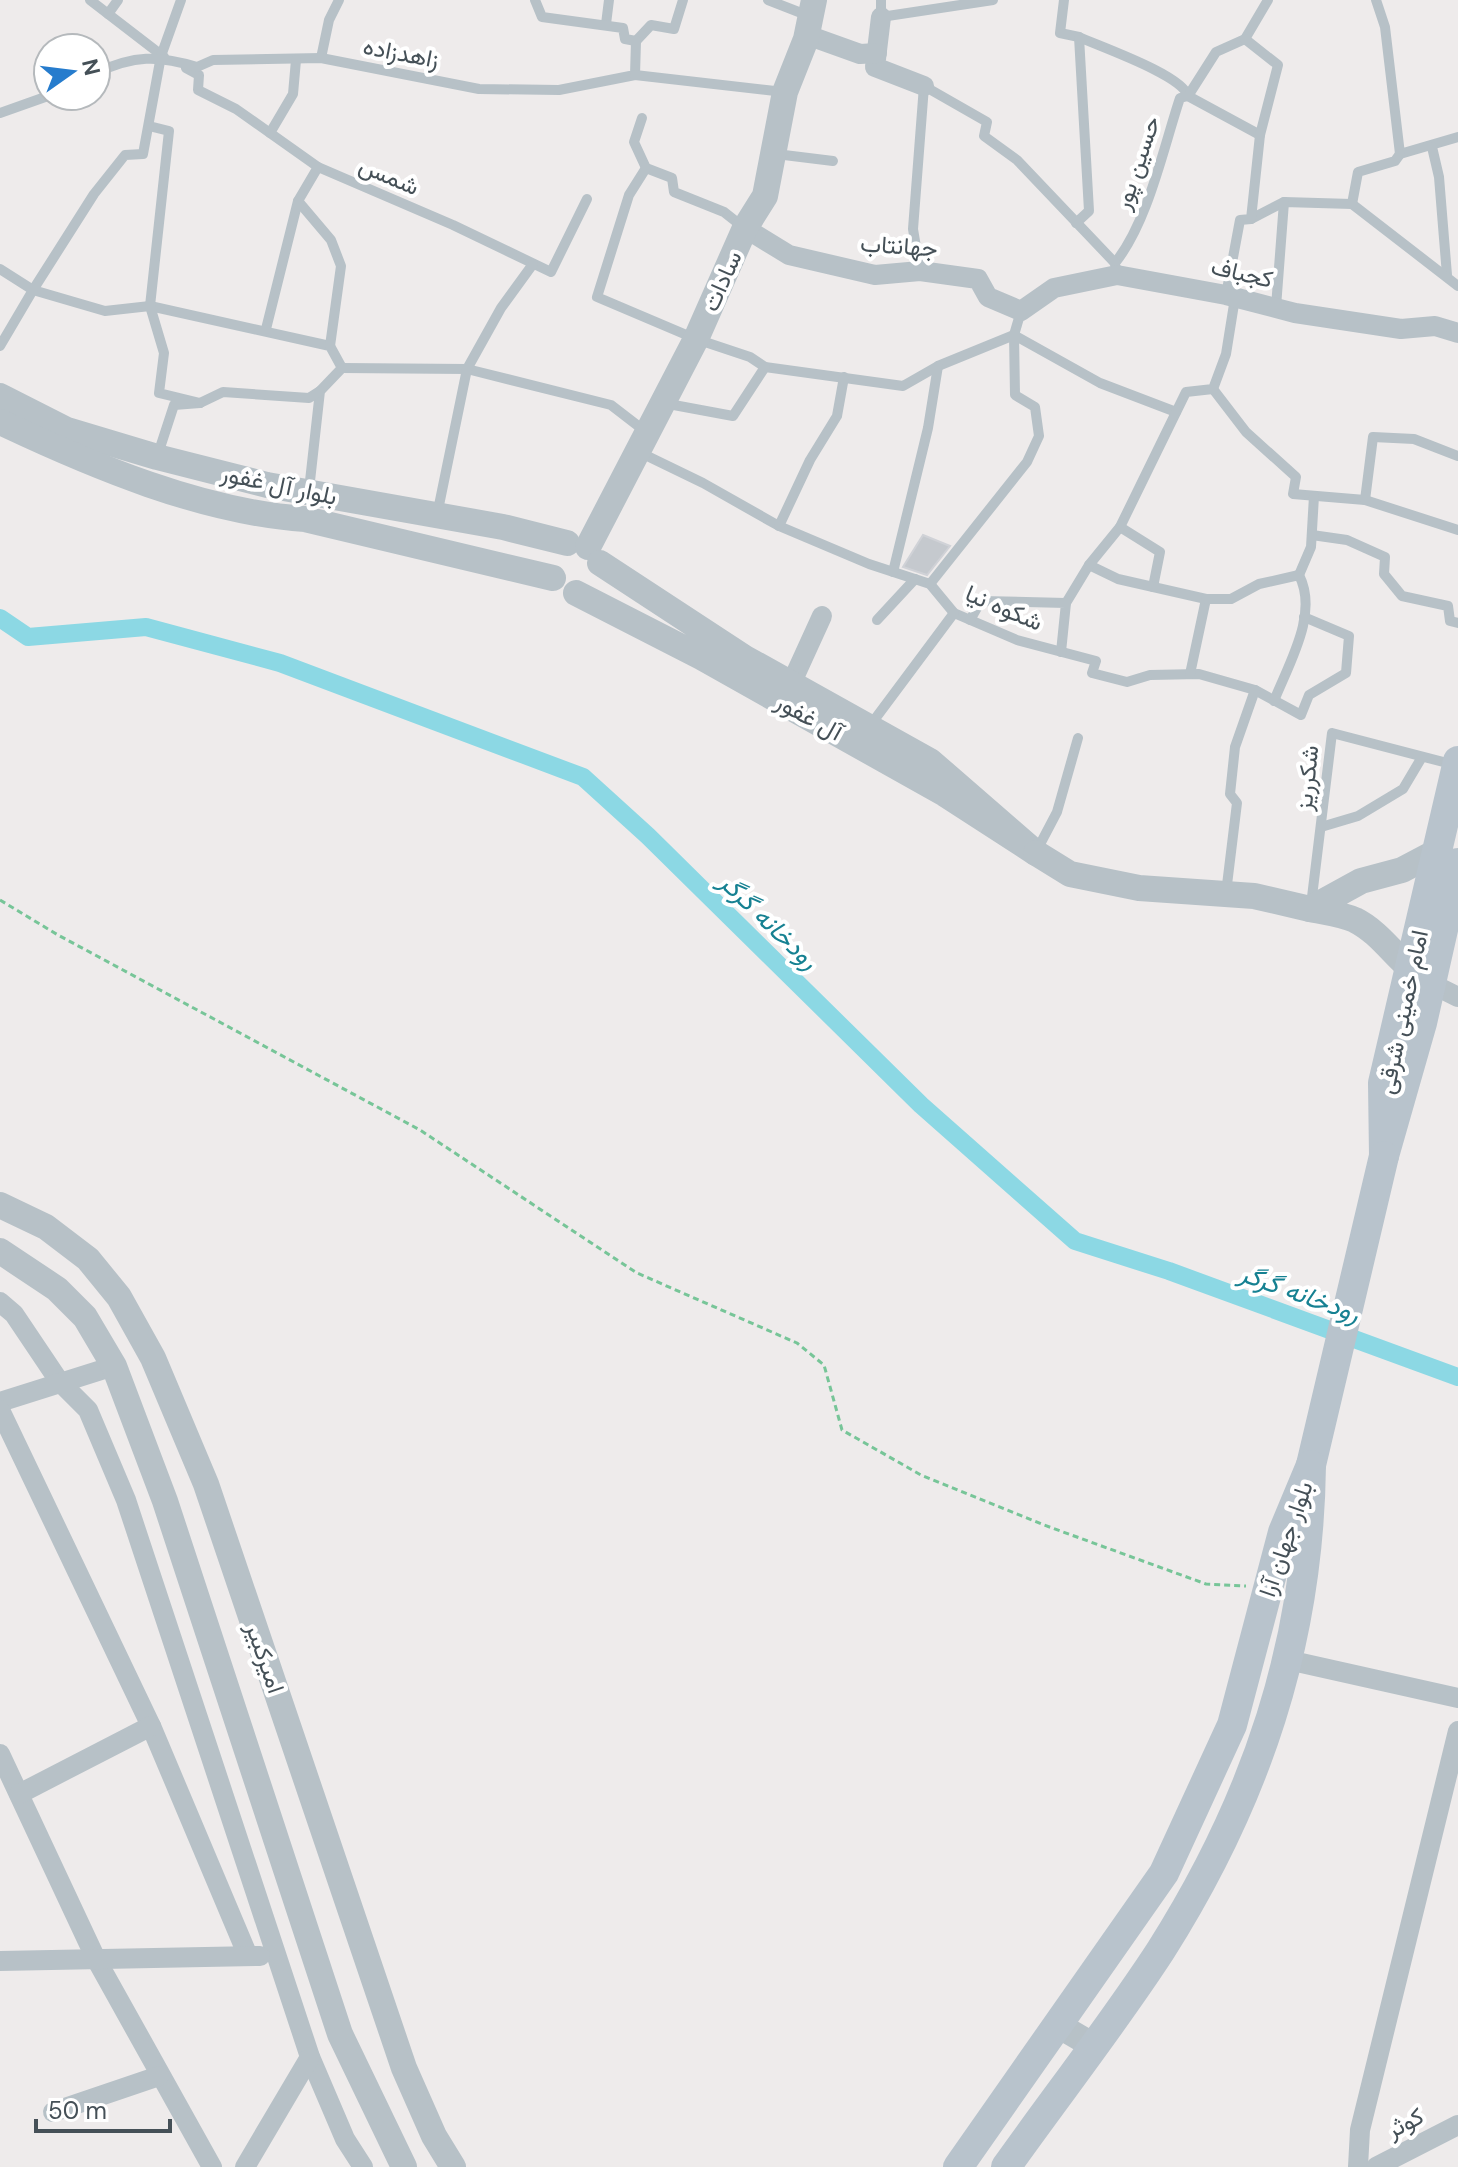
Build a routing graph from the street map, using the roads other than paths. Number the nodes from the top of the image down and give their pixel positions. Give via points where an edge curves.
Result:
1 (90, 0) edge
2 (118, 0) edge
3 (181, 0) edge
4 (339, 0) edge
5 (535, 0) edge
6 (609, 0) edge
7 (683, 0) edge
8 (768, 0) edge
9 (993, 0) edge
10 (1064, 0) edge
11 (1267, 0) edge
12 (1376, 0) edge
13 (881, 9) edge
14 (108, 14) junction
15 (810, 17) edge
16 (606, 24) junction
17 (1079, 37) junction
18 (1245, 39) junction
19 (636, 41) junction
20 (877, 53) junction
21 (161, 56) junction
22 (321, 58) junction
23 (296, 60) junction
24 (112, 65) edge
25 (635, 75) junction
26 (924, 86) junction
27 (785, 92) junction
28 (1188, 96) junction
29 (32, 102) edge
30 (0, 113) edge
31 (642, 118) dead end
32 (149, 126) junction
33 (270, 133) junction
34 (1260, 135) junction
35 (1458, 137) edge
36 (1432, 147) junction
37 (776, 154) junction
38 (1400, 154) junction
39 (833, 161) dead end
40 (318, 167) junction
41 (646, 168) junction
42 (587, 199) dead end
43 (298, 201) junction
44 (1284, 202) junction
45 (1352, 204) junction
46 (1251, 219) junction
47 (1458, 220) edge
48 (1443, 222) junction
49 (1076, 223) junction
50 (745, 228) junction
51 (533, 264) junction
52 (0, 269) edge
53 (1116, 269) junction
54 (920, 271) junction
55 (1447, 275) junction
56 (1458, 286) edge
57 (33, 290) junction
58 (1230, 297) junction
59 (150, 306) junction
60 (1276, 307) junction
61 (1021, 311) junction
62 (266, 329) junction
63 (1458, 333) edge
64 (1014, 335) junction
65 (696, 339) junction
66 (0, 346) edge
67 (330, 346) junction
68 (938, 366) junction
69 (765, 367) junction
70 (342, 368) junction
71 (467, 369) junction
72 (844, 377) junction
73 (1213, 389) junction
74 (320, 391) junction
75 (0, 396) edge
76 (200, 403) junction
77 (662, 403) junction
78 (1176, 412) junction
79 (0, 422) edge
80 (642, 442) junction
81 (1458, 456) edge
82 (157, 457) junction
83 (309, 492) junction
84 (1314, 496) junction
85 (1365, 500) junction
86 (437, 515) junction
87 (779, 526) junction
88 (1120, 527) junction
89 (1458, 530) edge
90 (1312, 535) junction
91 (585, 551) junction
92 (1089, 565) junction
93 (893, 572) junction
94 (1299, 575) junction
95 (553, 578) junction
96 (915, 579) junction
97 (930, 584) junction
98 (1153, 587) junction
99 (576, 593) junction
100 (1206, 599) junction
101 (1066, 603) junction
102 (954, 613) junction
103 (822, 616) dead end
104 (1304, 617) junction
105 (877, 620) dead end
106 (970, 620) junction
107 (1458, 623) edge
108 (1061, 652) junction
109 (1190, 674) junction
110 (791, 684) junction
111 (1255, 690) junction
112 (1274, 701) junction
113 (869, 727) junction
114 (1078, 738) dead end
115 (1422, 757) junction
116 (1457, 763) edge
117 (1321, 827) junction
118 (1036, 853) junction
119 (1448, 857) edge
120 (1226, 894) junction
121 (1310, 909) junction
122 (1420, 977) junction
123 (1458, 997) edge
124 (0, 1205) edge
125 (0, 1251) edge
126 (5, 1311) edge
127 (114, 1366) junction
128 (59, 1381) junction
129 (0, 1402) edge
130 (0, 1410) edge
131 (1311, 1465) junction
132 (1288, 1660) junction
133 (1458, 1698) edge
134 (151, 1726) junction
135 (1458, 1731) edge
136 (0, 1754) edge
137 (19, 1794) junction
138 (248, 1956) junction
139 (278, 1956) junction
140 (96, 1959) junction
141 (0, 1961) edge
142 (1058, 2025) junction
143 (340, 2034) junction
144 (1092, 2045) junction
145 (308, 2050) junction
146 (159, 2076) junction
147 (53, 2112) dead end
148 (1458, 2125) edge
149 (212, 2167) edge
150 (245, 2167) edge
151 (363, 2167) edge
152 (404, 2167) edge
153 (453, 2167) edge
154 (958, 2167) edge
155 (1006, 2167) edge
156 (1358, 2167) edge
157 (1376, 2167) edge

1 - 14 lane
2 - 14 lane
3 - 21 lane
4 - 22 lane
5 - 16 lane via 542,17
6 - 16 lane
7 - 19 lane via 674,29 651,25
8 - 15 lane
9 - 13 lane
10 - 17 lane via 1060,33
11 - 18 lane, حسین پور
12 - 38 lane via 1385,27
13 - 20 street
14 - 21 lane
15 - 20 street via 860,54
15 - 27 street, سادات
16 - 19 lane via 623,28 625,39
17 - 28 lane via 1169,77 1186,88
17 - 49 lane via 1090,184 1089,211
18 - 28 lane, حسین پور via 1216,52
18 - 34 lane via 1278,65
19 - 25 lane
20 - 26 street via 875,67
21 - 23 lane, زاهدزاده via 197,67 213,60
21 - 24 lane
21 - 32 lane
21 - 33 lane, شمس via 199,75 198,90
22 - 23 lane, زاهدزاده
22 - 25 lane, زاهدزاده via 479,89 559,90
23 - 33 lane via 293,94
25 - 27 lane, زاهدزاده
26 - 49 lane via 987,122 984,136 1017,160
26 - 54 lane via 913,229
27 - 37 street, سادات
28 - 34 lane
28 - 53 lane, حسین پور via 1180,98
29 - 30 lane
31 - 41 lane via 634,142
32 - 57 lane via 143,154 125,155
32 - 59 lane via 169,131
33 - 40 lane, شمس
34 - 46 lane
35 - 36 lane
36 - 38 lane
36 - 48 lane
37 - 39 lane
37 - 50 street, سادات via 765,196
38 - 45 lane via 1395,161 1358,172
40 - 43 lane
40 - 51 lane, شمس
41 - 50 lane via 672,178 674,192 724,212
41 - 65 lane via 629,195 597,297
42 - 51 lane via 551,272
43 - 62 lane
43 - 67 lane via 331,240 341,266
44 - 45 lane
44 - 46 lane
44 - 60 lane
45 - 55 lane
46 - 58 lane via 1240,220
47 - 48 lane
48 - 55 lane
49 - 53 lane
50 - 54 street, جهانتاب via 789,255 875,275
50 - 65 street, سادات
51 - 71 lane
52 - 57 lane
53 - 58 street, کجباف
53 - 61 street, کجباف via 1054,288
54 - 61 street, جهانتاب via 978,279 988,297
55 - 56 lane
57 - 59 lane via 105,311
57 - 66 lane
58 - 60 street, کجباف
58 - 73 lane via 1226,354
59 - 62 lane
59 - 76 lane via 164,353 159,393
60 - 63 street, کجباف via 1401,329 1435,326
61 - 64 lane
62 - 67 lane
64 - 68 lane
64 - 78 lane via 1100,383
64 - 97 lane via 1015,395 1035,407 1039,436 1027,462
65 - 69 lane
65 - 77 street, سادات
67 - 70 lane
68 - 72 lane via 903,386
68 - 93 lane via 917,481
69 - 72 lane
69 - 77 lane via 733,416
70 - 71 lane
70 - 74 lane
71 - 80 lane via 611,405
71 - 86 lane
72 - 87 lane via 837,416
73 - 78 lane via 1186,392
73 - 84 lane via 1246,432 1296,477 1293,494
74 - 76 lane via 309,398 223,392
74 - 83 lane
75 - 82 street, بلوار آل غفور via 67,430
76 - 82 lane via 174,405
77 - 80 street, سادات
78 - 88 lane
79 - 95 street, بلوار آل غفور via 73,457 263,516 305,519
80 - 87 lane
80 - 91 street, سادات
81 - 85 lane via 1414,439 1373,437
82 - 83 street, بلوار آل غفور
83 - 86 street, بلوار آل غفور
84 - 85 lane
84 - 90 lane
85 - 89 lane
86 - 91 street, بلوار آل غفور
87 - 93 lane
88 - 92 lane
88 - 98 lane via 1160,552
90 - 94 lane
90 - 107 lane via 1347,540 1385,557 1384,574 1402,596 1448,606 1450,621
91 - 95 street via 556,551
91 - 99 street via 598,577 590,588
91 - 110 street, آل غفور
92 - 98 lane
92 - 101 lane
93 - 96 lane
94 - 100 lane via 1259,584 1231,599
94 - 104 lane via 1308,591
95 - 99 street via 562,589
96 - 97 lane
96 - 105 lane
97 - 102 lane, شکوه نیا
98 - 100 lane
99 - 118 street, آل غفور via 918,779
100 - 109 lane
101 - 106 lane via 981,601
101 - 108 lane
102 - 106 lane, شکوه نیا
102 - 113 lane
103 - 110 street
104 - 112 lane
104 - 112 lane, شکوه نیا via 1349,636 1346,673 1309,695 1301,715
106 - 108 lane, شکوه نیا
108 - 109 lane, شکوه نیا via 1096,661 1092,673 1127,682 1150,675
109 - 111 lane, شکوه نیا
110 - 113 street, آل غفور
111 - 112 lane, شکوه نیا
111 - 120 lane via 1235,747 1230,794 1237,803
113 - 118 street, آل غفور via 930,761
114 - 118 lane via 1057,812
115 - 116 lane
115 - 117 lane, شکرریز via 1403,789 1358,816
115 - 117 lane, شکرریز via 1332,733
116 - 119 main road, امام خمینی شرقی
117 - 121 lane, شکرریز
118 - 120 street, آل غفور via 1070,874 1139,888
119 - 121 street via 1361,881
119 - 122 main road, امام خمینی شرقی
120 - 121 street, آل غفور
121 - 122 street, آل غفور via 1354,920
122 - 123 street
122 - 131 main road, امام خمینی شرقی via 1383,1083 1384,1156
124 - 153 street, امیرکبیر via 46,1227 88,1259 119,1297 153,1358 206,1484 404,2068
125 - 127 street, امیرکبیر via 57,1289 85,1317
126 - 128 street
127 - 128 street
127 - 143 street, امیرکبیر via 175,1531
128 - 129 street
128 - 139 street via 88,1410 126,1500
130 - 134 street
131 - 132 main road, بلوار جهان آرا via 1310,1537
131 - 142 main road, بلوار جهان آرا via 1283,1532 1232,1725 1197,1805 1164,1873
132 - 133 street
132 - 144 main road, بلوار جهان آرا via 1269,1733 1229,1829 1160,1952
134 - 137 street
134 - 138 street
135 - 156 street via 1360,2130
136 - 137 street
137 - 140 street
138 - 139 street
138 - 140 street
139 - 145 street
140 - 141 street
140 - 146 street
142 - 144 street
142 - 154 main road, بلوار جهان آرا
143 - 145 street
143 - 152 street, امیرکبیر
144 - 155 main road, بلوار جهان آرا
145 - 150 street
145 - 151 street via 345,2139
146 - 147 street
146 - 149 street
148 - 157 street, کوثر

